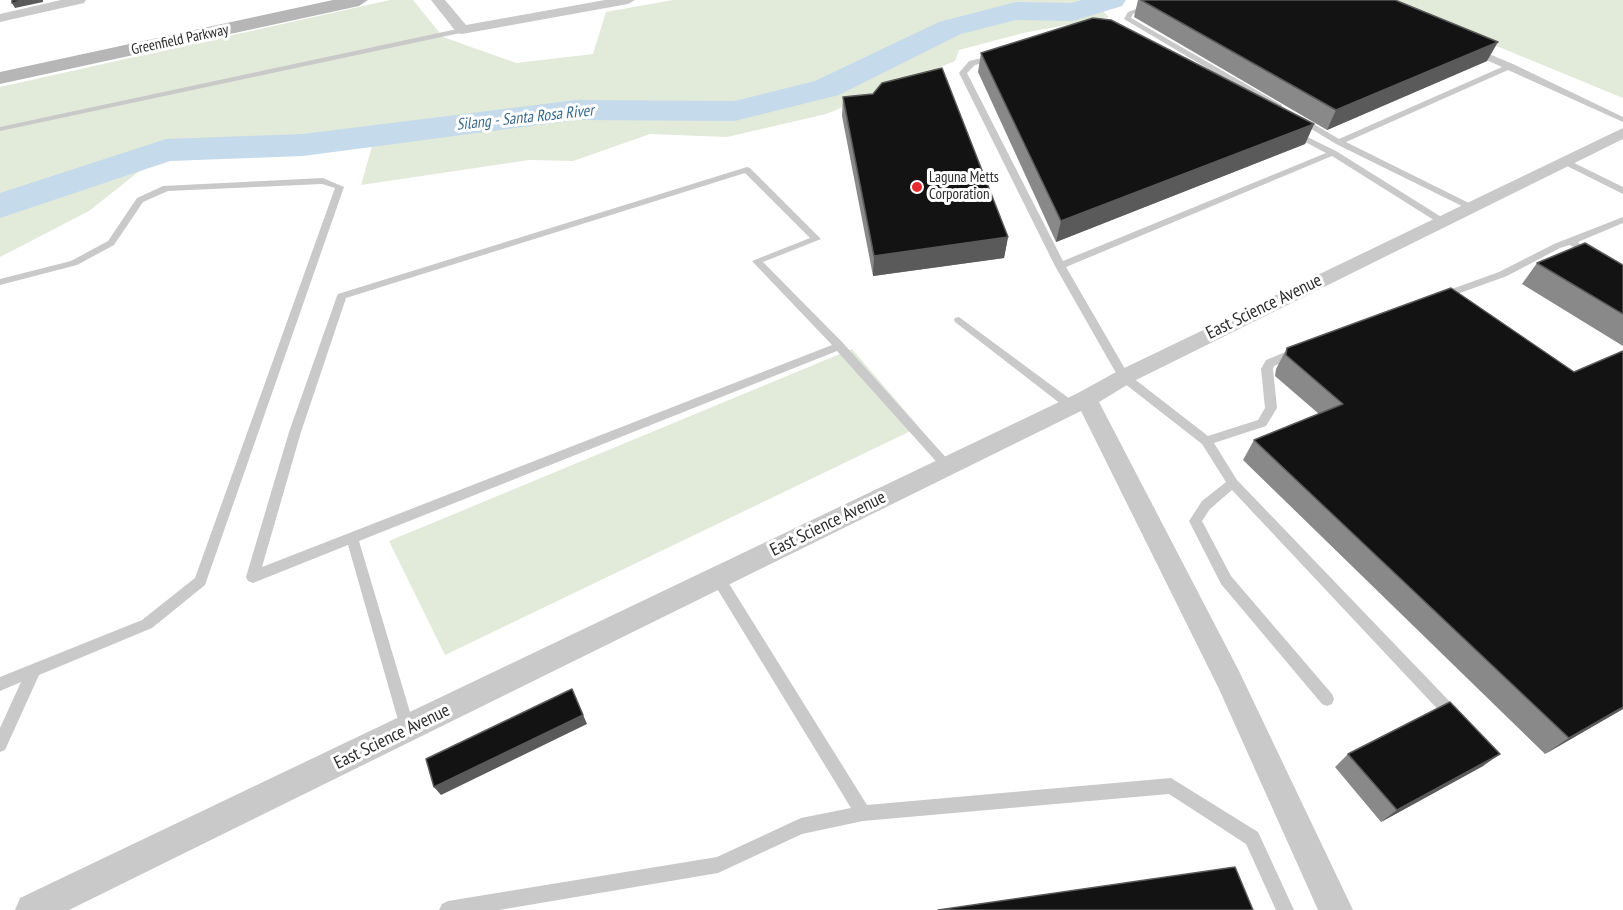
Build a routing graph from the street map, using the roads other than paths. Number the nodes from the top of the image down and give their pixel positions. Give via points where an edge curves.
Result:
1 (294, 0) edge
2 (359, 0) edge
3 (438, 0) edge
4 (628, 0) edge
5 (1166, 0) edge
6 (75, 2) edge
7 (0, 18) edge
8 (462, 30) junction
9 (1468, 48) edge
10 (1006, 54) edge
11 (0, 63) edge
12 (1510, 66) junction
13 (0, 78) edge
14 (1623, 120) edge
15 (1281, 125) edge
16 (0, 129) edge
17 (1623, 133) edge
18 (1339, 142) junction
19 (1333, 153) junction
20 (1563, 161) junction
21 (1623, 191) edge
22 (1472, 208) junction
23 (1440, 220) junction
24 (1623, 220) edge
25 (1571, 242) junction
26 (1588, 252) edge
27 (1060, 266) junction
28 (0, 282) edge
29 (1426, 301) edge
30 (958, 320) dead end
31 (839, 346) junction
32 (1312, 346) edge
33 (1124, 377) junction
34 (1078, 402) junction
35 (1206, 441) junction
36 (946, 465) junction
37 (1233, 483) junction
38 (352, 538) junction
39 (718, 579) junction
40 (34, 670) junction
41 (0, 684) edge
42 (1326, 699) dead end
43 (1450, 712) edge
44 (407, 729) junction
45 (0, 745) edge
46 (863, 813) junction
47 (32, 910) edge
48 (448, 910) edge
49 (1285, 910) edge
50 (1336, 910) edge

1 - 11 main road, Greenfield Parkway
2 - 13 main road, Greenfield Parkway
3 - 8 street
4 - 8 street
5 - 18 lane via 1130,13 1126,19
6 - 7 street
8 - 16 lane
9 - 12 lane
10 - 27 lane via 972,63 963,73
12 - 14 lane
12 - 18 lane
15 - 19 lane
17 - 20 street, East Science Avenue
18 - 22 lane
19 - 23 lane
19 - 27 lane
20 - 21 lane
20 - 22 street, East Science Avenue
22 - 23 street, East Science Avenue
23 - 33 street, East Science Avenue
24 - 25 lane
25 - 26 lane
25 - 29 lane via 1503,274
27 - 33 lane
28 - 40 lane via 74,263 111,243 140,200 166,188 323,181 340,187 200,580 147,624
30 - 34 lane
31 - 36 lane
31 - 38 lane
31 - 38 lane via 757,261 816,239 747,171 342,297 295,432 254,577
32 - 35 lane via 1270,363 1266,377 1271,408 1262,423
33 - 34 street, East Science Avenue
33 - 35 lane
34 - 36 street, East Science Avenue
34 - 50 street via 1229,680
35 - 37 lane
36 - 39 street, East Science Avenue
37 - 42 lane via 1206,505 1195,521 1226,580
37 - 43 lane
38 - 44 lane
39 - 44 street, East Science Avenue
39 - 46 lane
40 - 41 lane
40 - 45 lane
44 - 47 street, East Science Avenue
46 - 48 lane via 801,826 718,865
46 - 49 lane via 1171,786 1252,838

